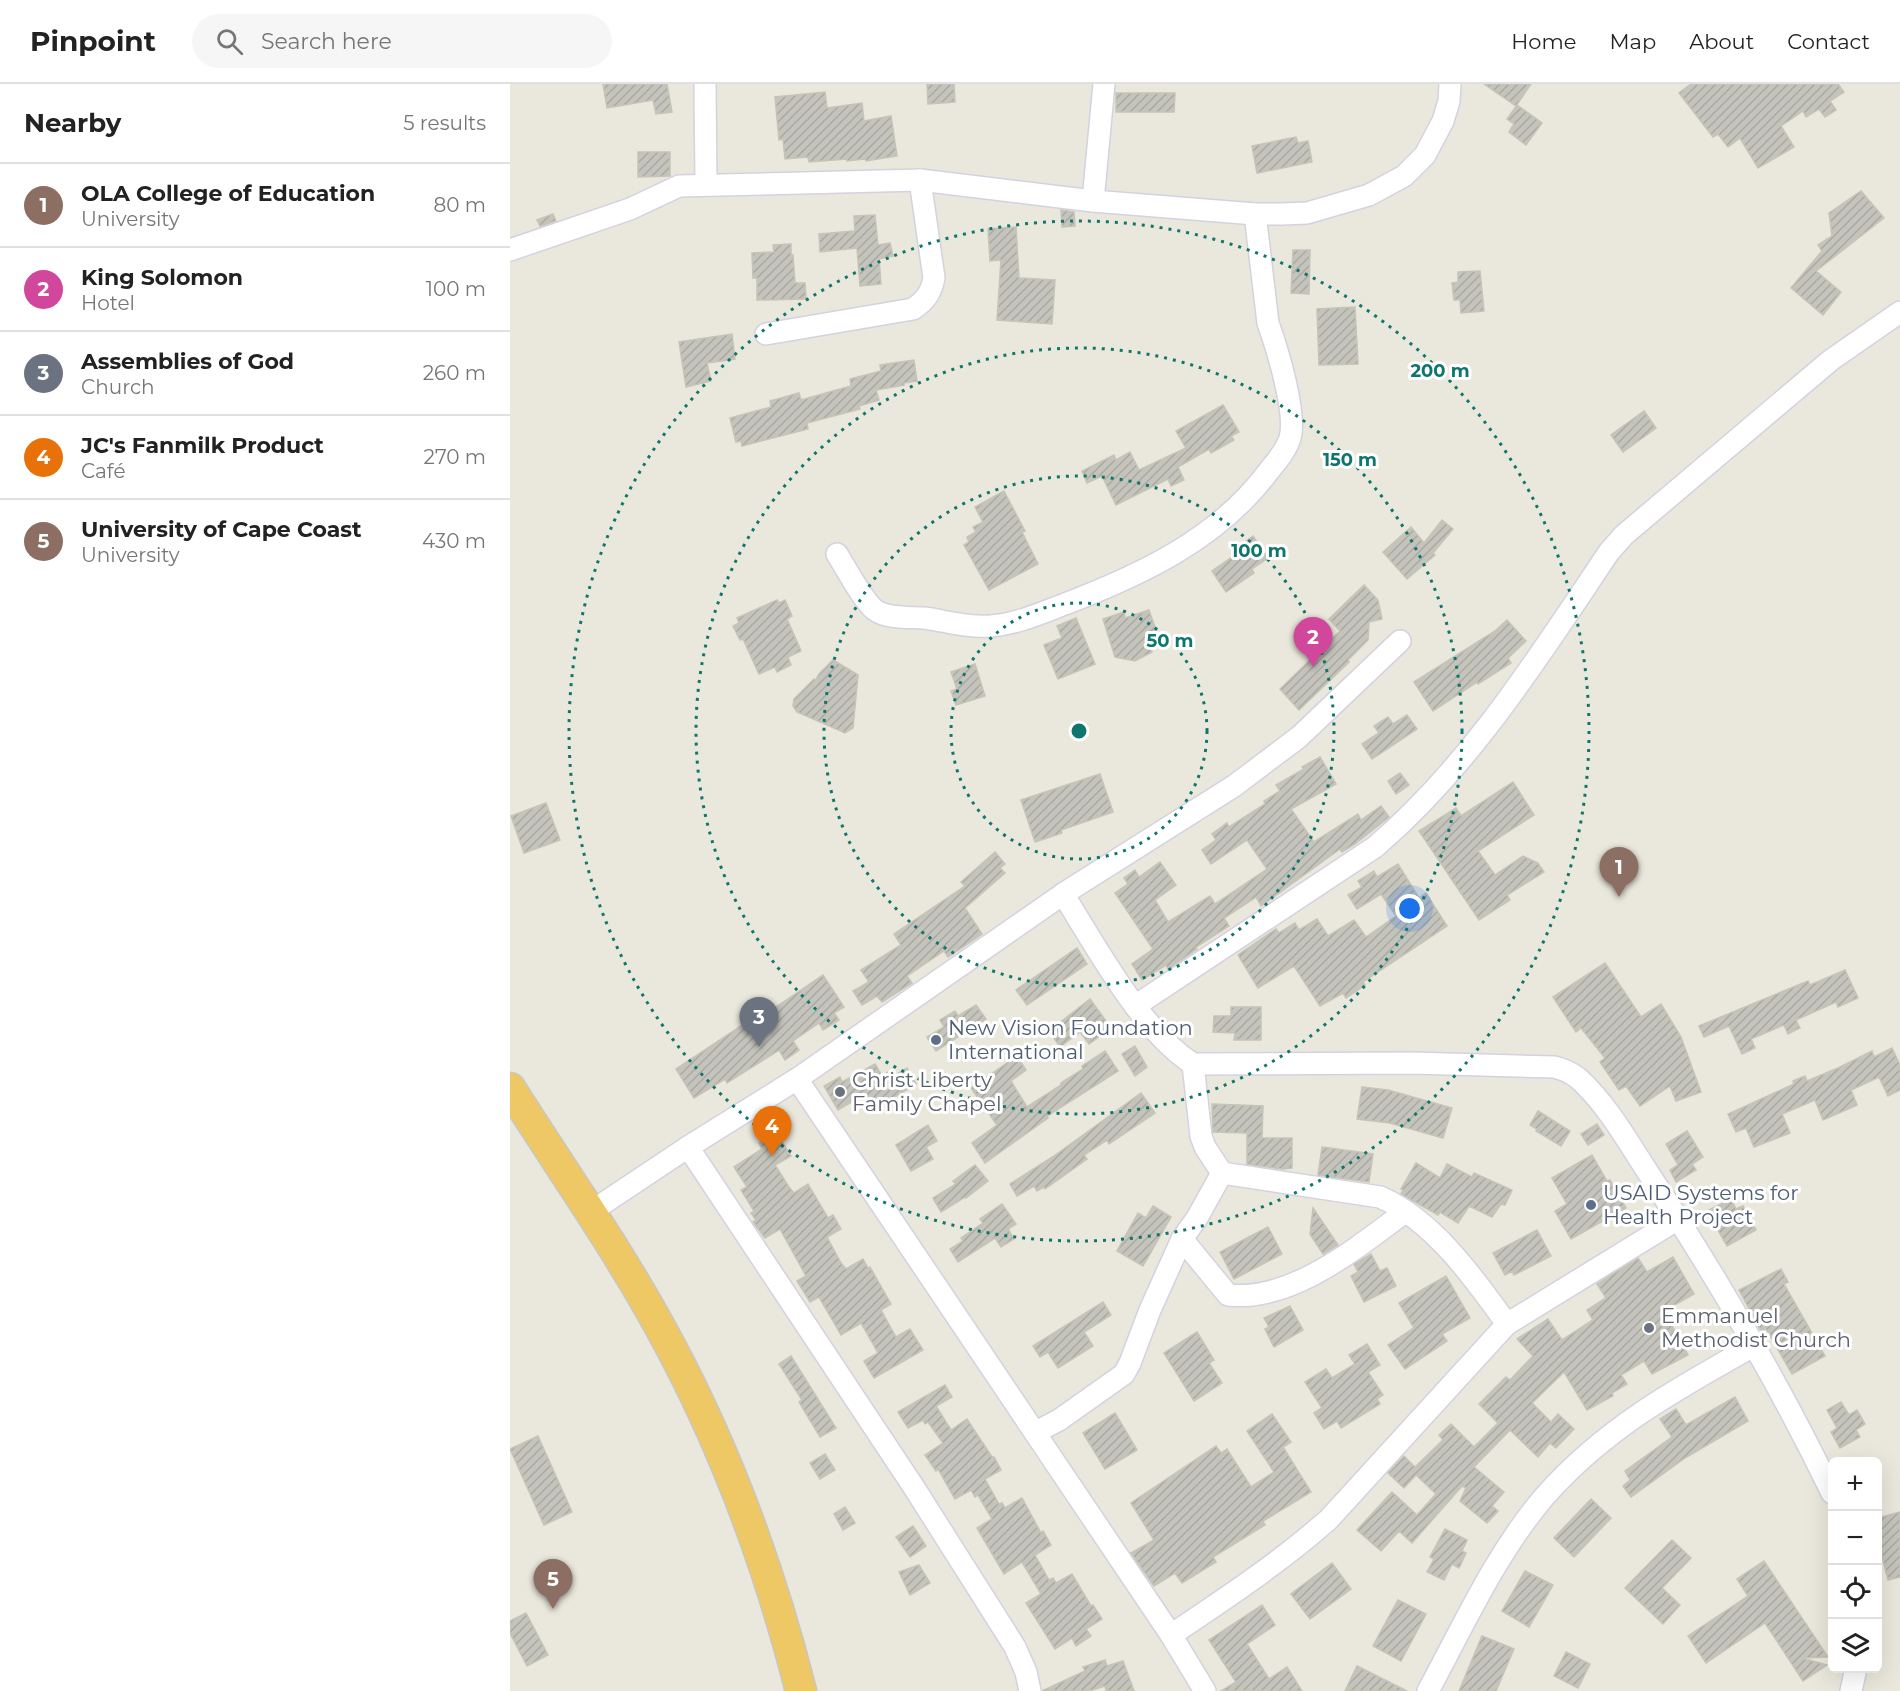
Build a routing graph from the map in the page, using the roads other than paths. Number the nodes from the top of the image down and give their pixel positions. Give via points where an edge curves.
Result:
1 (705, 84) edge
2 (1104, 84) edge
3 (1450, 84) edge
4 (920, 180) junction
5 (705, 184) junction
6 (1093, 201) junction
7 (1255, 214) junction
8 (510, 250) edge
9 (1900, 312) edge
10 (766, 334) dead end
11 (837, 554) dead end
12 (1400, 641) dead end
13 (1063, 894) junction
14 (1135, 1006) junction
15 (1193, 1064) junction
16 (797, 1079) junction
17 (510, 1088) edge
18 (688, 1146) junction
19 (1222, 1173) junction
20 (1405, 1212) junction
21 (590, 1213) junction
22 (1678, 1219) junction
23 (1182, 1239) junction
24 (1507, 1324) junction
25 (1755, 1346) junction
26 (1036, 1432) junction
27 (1828, 1483) edge
28 (1172, 1635) junction
29 (1855, 1673) edge
30 (801, 1691) edge
31 (1030, 1691) edge
32 (1205, 1691) edge
33 (1428, 1691) edge
34 (1851, 1691) edge

1 - 5 street
2 - 6 street
3 - 7 street via 1443,121 1425,155 1404,176 1369,195 1307,213
4 - 5 street
4 - 6 street
4 - 10 street via 934,278 931,292 922,302 913,309
5 - 8 street via 679,186 630,209
6 - 7 street
7 - 11 street via 1268,323 1292,419 1290,438 1282,453 1256,487 1226,516 1166,559 1084,597 1028,618 993,626 882,614 870,605
9 - 14 street via 1831,360 1624,535 1509,700 1407,819 1366,853
12 - 13 street via 1299,737 1234,786
13 - 14 street
13 - 16 street
14 - 15 street via 1179,1055
15 - 19 street via 1201,1136
15 - 22 street via 1412,1063 1566,1070 1601,1104
16 - 18 street
16 - 26 street
17 - 21 highway
18 - 21 street
18 - 31 street via 1009,1638 1026,1672
19 - 20 street via 1380,1197
19 - 23 street
20 - 23 street via 1308,1277 1262,1293 1240,1296 1228,1295
20 - 24 street via 1421,1223 1472,1276
21 - 30 highway via 660,1326 711,1428 758,1546 786,1629
22 - 24 street
22 - 25 street
23 - 26 street via 1124,1374
24 - 28 street via 1328,1520
25 - 27 street
25 - 33 street via 1644,1409 1545,1496 1501,1557
26 - 28 street
28 - 32 street
29 - 34 street

